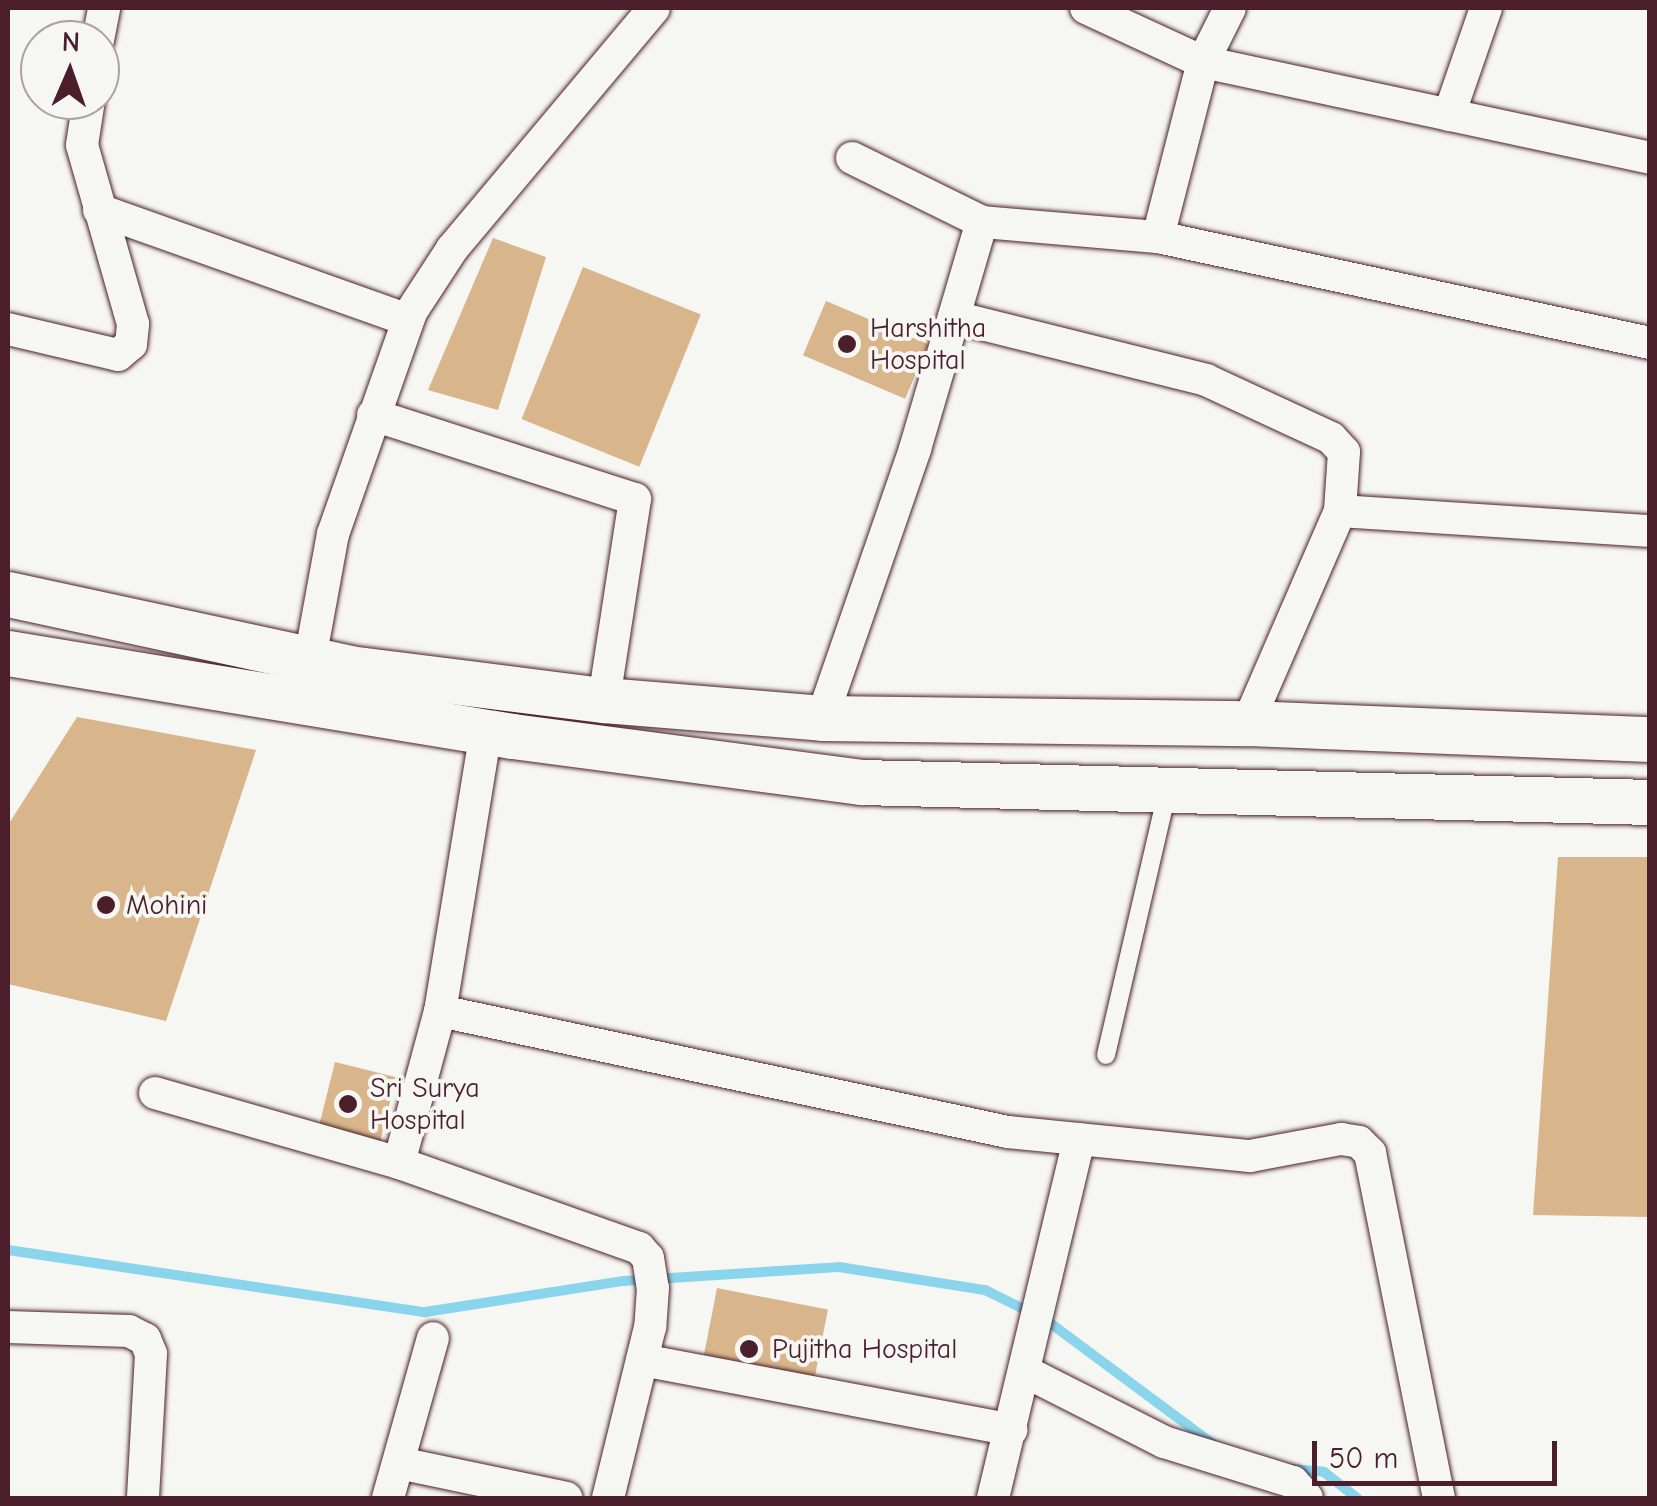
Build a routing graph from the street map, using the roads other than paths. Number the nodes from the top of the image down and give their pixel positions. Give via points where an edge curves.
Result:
1 (654, 8) edge
2 (1086, 8) edge
3 (1230, 8) edge
4 (1486, 8) edge
5 (1203, 62) junction
6 (1448, 115) junction
7 (86, 120) edge
8 (852, 158) dead end
9 (1650, 158) edge
10 (99, 210) junction
11 (982, 222) junction
12 (1158, 237) junction
13 (954, 317) junction
14 (408, 320) junction
15 (8, 329) edge
16 (1650, 343) edge
17 (373, 415) junction
18 (1340, 511) junction
19 (1650, 531) edge
20 (8, 594) edge
21 (8, 653) edge
22 (310, 659) junction
23 (604, 700) junction
24 (822, 718) junction
25 (1248, 723) junction
26 (486, 732) junction
27 (1650, 739) edge
28 (1168, 790) junction
29 (1650, 802) edge
30 (440, 1011) junction
31 (1106, 1055) dead end
32 (154, 1093) dead end
33 (1078, 1139) junction
34 (399, 1163) junction
35 (8, 1330) edge
36 (433, 1338) dead end
37 (642, 1360) junction
38 (1026, 1372) junction
39 (1011, 1430) junction
40 (398, 1463) junction
41 (143, 1498) edge
42 (388, 1498) edge
43 (566, 1498) edge
44 (608, 1498) edge
45 (993, 1498) edge
46 (1307, 1498) edge
47 (1439, 1498) edge

1 - 14 street via 452,250
2 - 5 street
3 - 5 street
4 - 6 street
5 - 6 street
5 - 12 street
6 - 9 street
7 - 10 street via 82,146
8 - 11 street
10 - 14 street
10 - 15 street via 132,324 131,344 118,355
11 - 12 street
11 - 13 street
12 - 16 street
13 - 18 street via 1206,380 1332,438 1344,452
13 - 24 street
14 - 17 street
17 - 22 street via 334,534
17 - 23 street via 635,500
18 - 19 street
18 - 25 street
20 - 22 main road
21 - 26 main road
22 - 23 main road
23 - 24 main road
24 - 25 main road
25 - 27 main road
26 - 28 main road via 861,782
26 - 30 street
28 - 29 main road
28 - 31 lane
30 - 33 street via 1008,1132
30 - 34 street
32 - 34 street
33 - 38 street
33 - 47 street via 1250,1156 1341,1139 1370,1153
34 - 37 street via 639,1248 651,1272
35 - 41 street via 129,1331 146,1338 151,1354
36 - 40 street
37 - 39 street
37 - 44 street
38 - 39 street
38 - 46 street via 1164,1442 1294,1482
39 - 45 street
40 - 42 street
40 - 43 street

